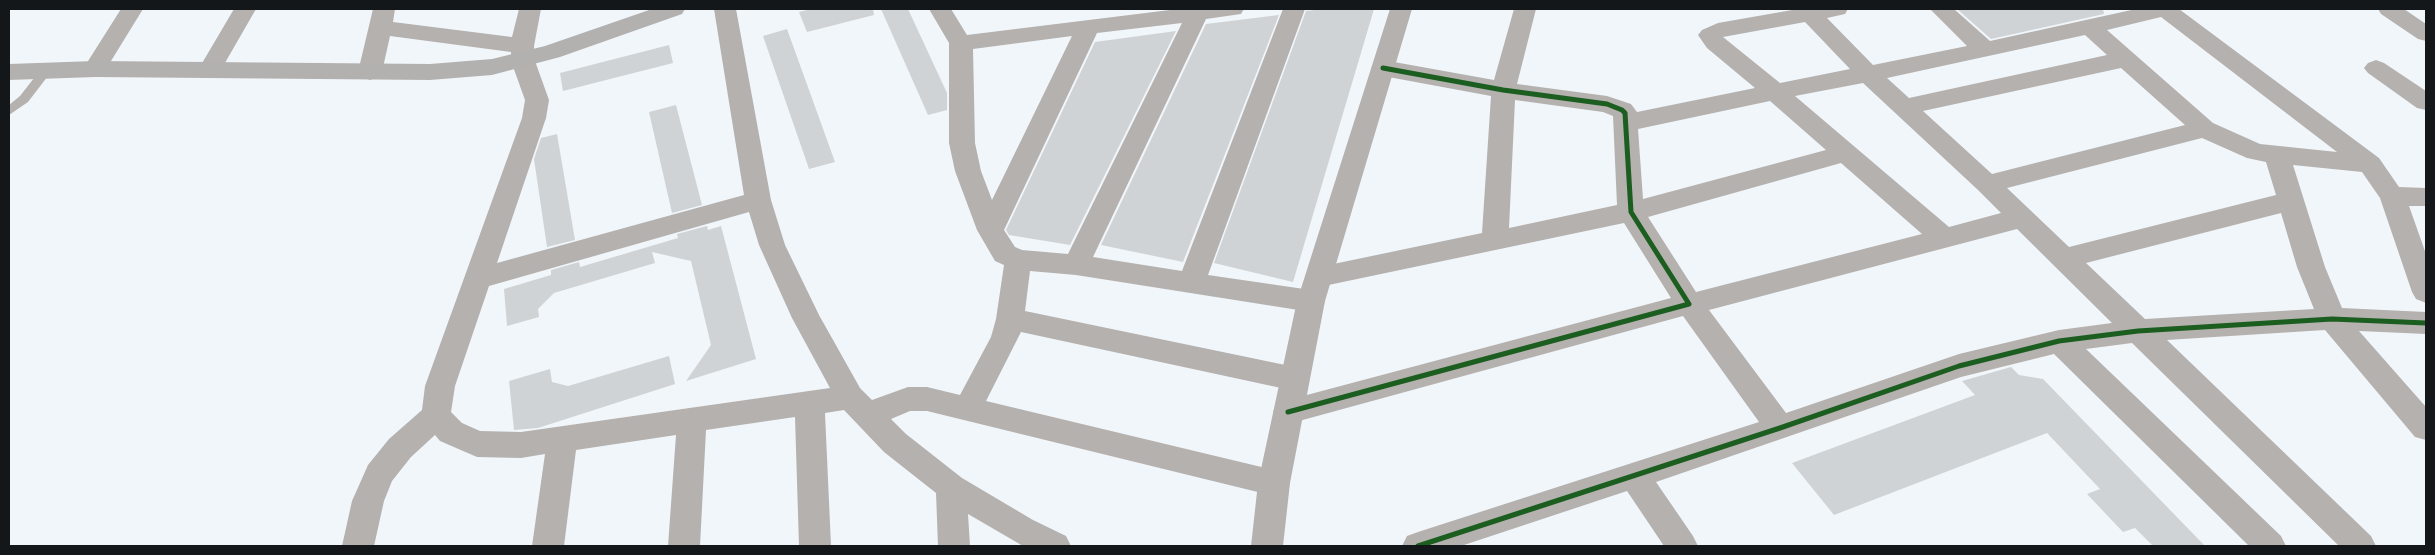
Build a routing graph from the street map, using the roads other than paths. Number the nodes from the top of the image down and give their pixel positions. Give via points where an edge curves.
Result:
1 (132, 9) edge
2 (245, 9) edge
3 (530, 9) edge
4 (674, 9) edge
5 (725, 9) edge
6 (940, 9) edge
7 (1233, 9) edge
8 (1294, 9) edge
9 (1401, 9) edge
10 (1524, 9) edge
11 (1838, 9) edge
12 (1941, 9) edge
13 (2166, 9) edge
14 (2389, 9) edge
15 (1198, 13) junction
16 (1810, 14) junction
17 (382, 18) edge
18 (1104, 21) edge
19 (2090, 27) junction
20 (2426, 34) edge
21 (961, 43) junction
22 (1985, 50) junction
23 (523, 53) junction
24 (2126, 59) junction
25 (1383, 68) junction
26 (2376, 68) dead end
27 (95, 69) junction
28 (210, 70) junction
29 (9, 72) edge
30 (45, 72) junction
31 (370, 72) junction
32 (1868, 74) junction
33 (1503, 90) junction
34 (1774, 92) junction
35 (2426, 102) edge
36 (1906, 107) junction
37 (9, 111) edge
38 (1625, 122) junction
39 (2204, 129) junction
40 (1846, 154) junction
41 (2277, 155) junction
42 (2370, 164) junction
43 (1988, 184) junction
44 (2392, 196) junction
45 (2426, 197) edge
46 (758, 200) junction
47 (2291, 201) junction
48 (1631, 212) junction
49 (2021, 218) junction
50 (990, 230) junction
51 (1944, 238) junction
52 (1495, 240) junction
53 (2063, 259) junction
54 (1018, 260) junction
55 (1076, 265) junction
56 (478, 279) junction
57 (1190, 283) junction
58 (1315, 289) junction
59 (2426, 292) edge
60 (1689, 304) junction
61 (1010, 319) junction
62 (2332, 319) junction
63 (2426, 323) edge
64 (2138, 330) junction
65 (2059, 341) junction
66 (1295, 379) junction
67 (810, 403) junction
68 (859, 406) junction
69 (968, 409) junction
70 (1288, 412) junction
71 (436, 416) junction
72 (692, 420) junction
73 (1780, 428) junction
74 (2426, 428) edge
75 (562, 439) junction
76 (1634, 476) junction
77 (1274, 482) junction
78 (951, 488) junction
79 (358, 546) edge
80 (548, 546) edge
81 (684, 546) edge
82 (815, 546) edge
83 (954, 546) edge
84 (1055, 546) edge
85 (1267, 546) edge
86 (1418, 546) edge
87 (1682, 546) edge
88 (2270, 546) edge
89 (2360, 546) edge

1 - 27 street
2 - 28 street
3 - 23 street
4 - 23 main road
5 - 46 street
6 - 21 street
7 - 15 street
8 - 57 street
9 - 25 street
10 - 33 street
11 - 16 street
12 - 22 street
13 - 19 street
13 - 42 street
14 - 20 street
15 - 18 street
15 - 55 street
16 - 32 street
16 - 34 street via 1718,30 1710,35 1715,43
17 - 23 street
17 - 31 street
18 - 21 street
18 - 50 street
19 - 22 street
19 - 24 street
21 - 50 street via 962,143 968,170
22 - 32 street
23 - 31 main road via 492,67
23 - 56 street via 537,100 534,118
24 - 36 street
24 - 39 street
25 - 33 street
25 - 58 street
26 - 35 street
27 - 28 main road
27 - 30 main road
28 - 31 main road
29 - 30 main road
30 - 37 lane via 24,99
32 - 34 street
32 - 36 street
33 - 38 street via 1607,104 1625,113
33 - 52 street
34 - 38 street
34 - 40 street
36 - 43 street
38 - 48 street
39 - 41 street via 2256,152
39 - 43 street
40 - 48 street
40 - 51 street
41 - 42 street
41 - 47 street
42 - 44 street
43 - 49 street
44 - 45 street
44 - 59 street
46 - 56 street
46 - 68 street via 772,245 791,286
47 - 53 street
47 - 62 street via 2311,267
48 - 52 street
48 - 60 street
49 - 51 street
49 - 53 street
50 - 54 street via 1005,254
51 - 60 street
52 - 58 street
53 - 64 street
54 - 55 street
54 - 61 street
55 - 57 street
56 - 71 street via 440,386
57 - 58 street
58 - 66 street
60 - 70 street
60 - 73 street
61 - 66 street
61 - 69 street via 1005,337
62 - 63 street
62 - 64 street
62 - 74 street
64 - 65 street
64 - 89 street
65 - 73 street via 1959,366
65 - 88 street
66 - 70 street
67 - 68 street
67 - 72 street
67 - 82 street
68 - 69 street via 927,399
68 - 78 street via 895,443
69 - 77 street
70 - 77 street
71 - 75 street via 451,432 477,444 521,445
71 - 79 street via 400,448 379,474 368,501
72 - 75 street
72 - 81 street
73 - 76 street
75 - 80 street
76 - 86 street
76 - 87 street
77 - 85 street
78 - 83 street
78 - 84 street

